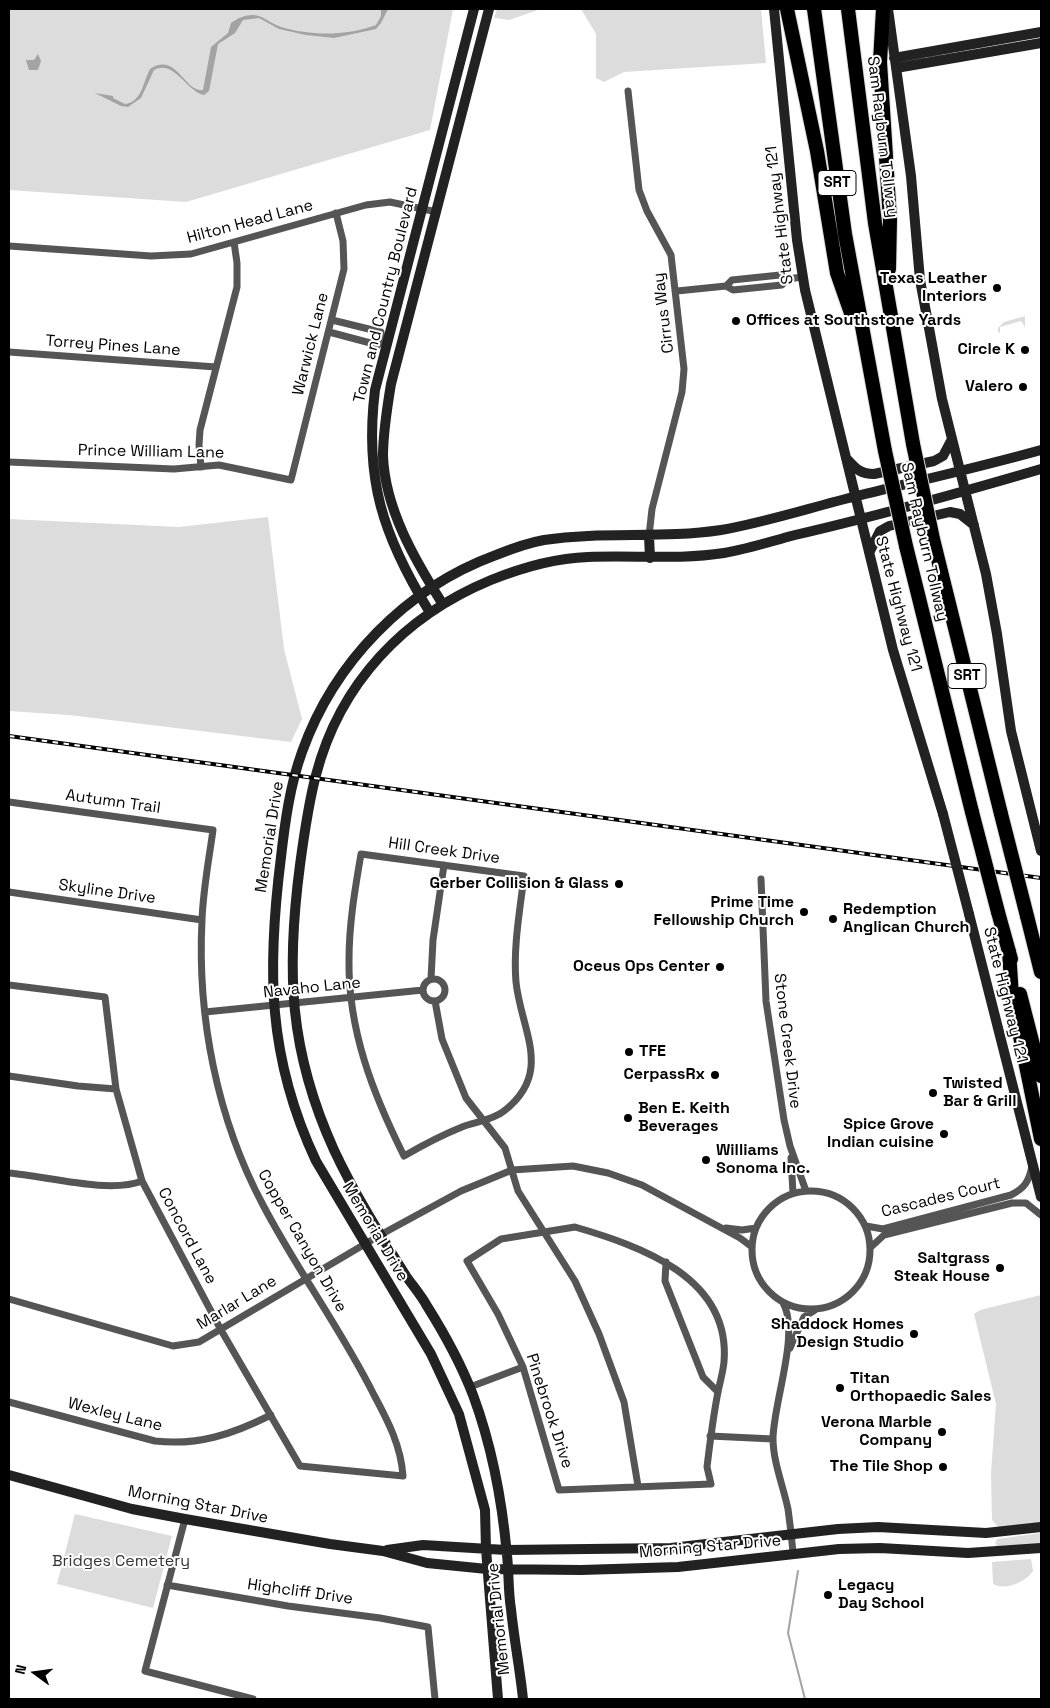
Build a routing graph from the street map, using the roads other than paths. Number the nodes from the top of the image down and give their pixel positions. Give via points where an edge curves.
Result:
1 (474, 9) edge
2 (489, 9) edge
3 (774, 9) edge
4 (787, 9) edge
5 (814, 9) edge
6 (848, 9) edge
7 (883, 9) edge
8 (888, 9) edge
9 (1041, 32) edge
10 (1013, 37) junction
11 (1041, 43) edge
12 (1015, 48) junction
13 (929, 57) junction
14 (895, 63) junction
15 (628, 91) dead end
16 (423, 209) junction
17 (437, 212) junction
18 (336, 213) junction
19 (234, 242) junction
20 (9, 246) edge
21 (802, 276) junction
22 (677, 291) junction
23 (888, 302) junction
24 (332, 320) junction
25 (328, 332) junction
26 (385, 340) junction
27 (9, 352) edge
28 (866, 356) junction
29 (384, 357) junction
30 (398, 361) junction
31 (216, 368) junction
32 (952, 438) junction
33 (1041, 450) edge
34 (847, 459) junction
35 (9, 462) edge
36 (384, 464) junction
37 (372, 465) junction
38 (201, 467) junction
39 (1041, 469) edge
40 (961, 472) junction
41 (291, 480) joint
42 (966, 491) junction
43 (855, 497) junction
44 (861, 520) junction
45 (974, 525) junction
46 (649, 536) junction
47 (869, 551) junction
48 (650, 558) junction
49 (432, 586) junction
50 (420, 595) junction
51 (442, 603) junction
52 (430, 611) junction
53 (9, 802) edge
54 (213, 830) joint
55 (1041, 851) edge
56 (444, 865) junction
57 (761, 879) dead end
58 (9, 892) edge
59 (202, 920) junction
60 (1009, 951) junction
61 (1041, 972) edge
62 (431, 979) junction
63 (9, 985) edge
64 (423, 990) junction
65 (351, 998) junction
66 (435, 1001) junction
67 (293, 1005) junction
68 (274, 1006) junction
69 (205, 1012) junction
70 (9, 1076) edge
71 (1041, 1076) edge
72 (116, 1089) junction
73 (482, 1121) junction
74 (1041, 1139) edge
75 (790, 1146) junction
76 (1032, 1163) junction
77 (512, 1170) junction
78 (9, 1172) edge
79 (142, 1181) junction
80 (806, 1191) junction
81 (794, 1194) junction
82 (1041, 1197) edge
83 (1041, 1215) edge
84 (866, 1226) junction
85 (720, 1227) junction
86 (756, 1228) junction
87 (545, 1233) junction
88 (382, 1234) junction
89 (364, 1244) junction
90 (752, 1247) junction
91 (871, 1247) junction
92 (666, 1262) junction
93 (306, 1278) junction
94 (9, 1299) edge
95 (783, 1303) junction
96 (816, 1310) junction
97 (221, 1330) junction
98 (788, 1352) junction
99 (523, 1367) junction
100 (470, 1388) junction
101 (718, 1392) junction
102 (9, 1402) edge
103 (271, 1415) junction
104 (710, 1436) junction
105 (773, 1440) junction
106 (300, 1466) joint
107 (9, 1475) edge
108 (638, 1486) junction
109 (185, 1520) junction
110 (1041, 1527) edge
111 (791, 1535) junction
112 (1041, 1548) edge
113 (486, 1549) junction
114 (506, 1550) junction
115 (384, 1551) junction
116 (793, 1554) junction
117 (487, 1568) junction
118 (508, 1569) junction
119 (167, 1585) junction
120 (253, 1699) edge
121 (435, 1699) edge
122 (498, 1699) edge
123 (522, 1699) edge

1 - 16 main road, Town and Country Boulevard
2 - 17 main road, Town and Country Boulevard
3 - 21 main road, State Highway 121
4 - 28 highway via 817,151 837,273
5 - 28 highway, Sam Rayburn Tollway / SRT via 844,234
6 - 23 highway, Sam Rayburn Tollway / SRT
7 - 23 highway via 880,62 890,220
8 - 14 main road
9 - 10 main road
10 - 12 main road
10 - 13 main road
11 - 12 main road
12 - 13 main road
13 - 14 main road
14 - 32 main road via 911,176 920,280
15 - 22 street, Cirrus Way via 639,190 671,255
16 - 17 street, Hilton Head Lane
16 - 18 street, Hilton Head Lane via 390,202
16 - 26 main road, Town and Country Boulevard
17 - 30 main road, Town and Country Boulevard
18 - 19 street, Hilton Head Lane
18 - 24 street, Warwick Lane via 343,241 344,269
19 - 20 street, Hilton Head Lane via 190,254 151,256
19 - 31 street via 237,287
21 - 22 street via 732,280 726,286
21 - 34 main road, State Highway 121
22 - 46 street, Cirrus Way via 684,369 682,392 652,509
23 - 61 highway, Sam Rayburn Tollway / SRT, bridge via 933,539
24 - 25 street, Warwick Lane
24 - 26 street via 381,332
25 - 26 street via 378,345
25 - 41 street, Warwick Lane
26 - 29 main road, Town and Country Boulevard
27 - 31 street, Torrey Pines Lane
28 - 60 highway, Sam Rayburn Tollway / SRT, bridge via 906,546
29 - 30 main road
29 - 37 main road, Town and Country Boulevard via 375,390 371,425
30 - 36 main road, Town and Country Boulevard via 384,426
31 - 38 street via 200,430
32 - 34 main road via 943,456 934,461 874,474 857,470
32 - 40 main road
33 - 40 main road, Memorial Drive
34 - 43 main road, State Highway 121
35 - 38 street, Prince William Lane via 174,469
36 - 37 main road
36 - 49 main road, Town and Country Boulevard via 391,499 400,522
37 - 50 main road, Town and Country Boulevard via 379,504 400,557
38 - 41 street, Prince William Lane via 234,467
39 - 42 main road, Memorial Drive
40 - 42 main road
40 - 43 main road, Memorial Drive
42 - 44 main road, Memorial Drive
42 - 45 main road
43 - 44 main road, State Highway 121
43 - 46 main road, Memorial Drive via 722,530
44 - 47 main road, State Highway 121
44 - 48 main road, Memorial Drive via 726,552
45 - 47 main road via 960,514 950,512 889,526 880,531
45 - 55 main road via 998,634 1011,731
46 - 48 main road
46 - 49 main road, Memorial Drive via 606,535 543,540 469,565
47 - 76 main road, State Highway 121, bridge via 893,650 943,814
48 - 51 main road, Memorial Drive via 585,557 537,565 498,577
49 - 50 main road, Memorial Drive
49 - 51 main road, Town and Country Boulevard
50 - 52 main road, Town and Country Boulevard
50 - 68 main road, Memorial Drive via 388,621 338,678 321,708 295,771 273,916 271,967
51 - 52 main road, Memorial Drive
52 - 67 main road, Memorial Drive via 379,656 331,730 316,774 304,837 293,917
53 - 54 street, Autumn Trail
54 - 59 street, Copper Canyon Drive
56 - 62 street
56 - 65 street, Hill Creek Drive via 360,854 349,951
56 - 73 street, Hill Creek Drive via 524,876 516,982 531,1043 532,1062 528,1084 517,1100 502,1113
57 - 75 street, Stone Creek Drive via 766,1001
58 - 59 street, Skyline Drive
59 - 69 street, Copper Canyon Drive
60 - 71 highway, Sam Rayburn Tollway / SRT
60 - 74 highway via 1012,996
62 - 64 street
62 - 66 street via 439,980 444,986 442,997
63 - 72 street, Concord Lane via 105,997
64 - 65 street, Navaho Lane
64 - 66 street via 425,997
65 - 67 street, Navaho Lane
65 - 73 street via 363,1058 380,1107 404,1156 432,1140
66 - 73 street via 442,1039 466,1098
67 - 68 street, Navaho Lane
67 - 88 main road, Memorial Drive via 300,1053 324,1124 336,1154
68 - 69 street, Navaho Lane
68 - 89 main road, Memorial Drive via 281,1063 303,1133
69 - 93 street, Copper Canyon Drive via 213,1068 237,1146 262,1205
70 - 72 street
72 - 79 street, Concord Lane
73 - 77 street via 505,1148
75 - 80 street, Stone Creek Drive
75 - 81 street, Stone Creek Drive
76 - 82 main road, State Highway 121
76 - 84 street, Cascades Court via 1022,1190 1011,1195 883,1229
77 - 85 street, Marlar Lane via 573,1166 608,1173 642,1185
77 - 87 street via 518,1191
77 - 88 street, Marlar Lane via 461,1191
78 - 79 street via 102,1185 130,1186
79 - 97 street, Concord Lane
80 - 81 street
80 - 84 street via 826,1192 839,1197 850,1205
81 - 86 street via 775,1203 765,1212
83 - 91 street, Cascades Court via 1026,1203 1012,1203 884,1235
84 - 91 street
85 - 86 street
85 - 90 street, Marlar Lane
86 - 90 street
87 - 92 street via 575,1227 612,1238
87 - 99 street, Pinebrook Drive via 501,1239 467,1261 498,1314
87 - 108 street via 575,1281 624,1402
88 - 89 street, Marlar Lane
88 - 100 main road, Memorial Drive via 426,1304
89 - 93 street, Marlar Lane
89 - 113 main road, Memorial Drive via 431,1354 459,1414 485,1510
90 - 95 street via 754,1267 760,1282
91 - 96 street via 869,1266 855,1290 834,1306
92 - 101 street via 665,1281 703,1377
92 - 101 street via 690,1278 716,1312 724,1362
93 - 97 street, Marlar Lane
93 - 106 street, Copper Canyon Drive via 362,1370 383,1412 399,1449 403,1476
94 - 97 street, Marlar Lane via 173,1346 199,1342
95 - 96 street via 797,1309
95 - 98 street via 789,1317
96 - 98 street via 804,1317
97 - 103 street, Concord Lane
98 - 105 street via 777,1398
99 - 100 street
99 - 108 street, Pinebrook Drive via 559,1490
100 - 114 main road, Memorial Drive via 500,1492
101 - 104 street
102 - 103 street, Wexley Lane via 167,1442 214,1438
103 - 106 street, Concord Lane
104 - 105 street
104 - 108 street via 707,1467 712,1484
105 - 111 street
107 - 109 main road, Morning Star Drive
109 - 115 main road, Morning Star Drive
109 - 119 street
110 - 111 main road, Morning Star Drive via 986,1533 878,1528
111 - 114 main road, Morning Star Drive via 671,1548
111 - 116 street
112 - 116 main road, Morning Star Drive via 968,1553 880,1548
113 - 114 main road, Morning Star Drive
113 - 115 main road, Morning Star Drive via 423,1545
113 - 117 main road, Memorial Drive
114 - 118 main road, Memorial Drive
115 - 117 main road, Morning Star Drive via 427,1563
116 - 118 main road, Morning Star Drive via 678,1567
117 - 118 main road, Morning Star Drive
117 - 122 main road, Memorial Drive
118 - 123 main road, Memorial Drive
119 - 120 street via 145,1671
119 - 121 street, Highcliff Drive via 428,1626

